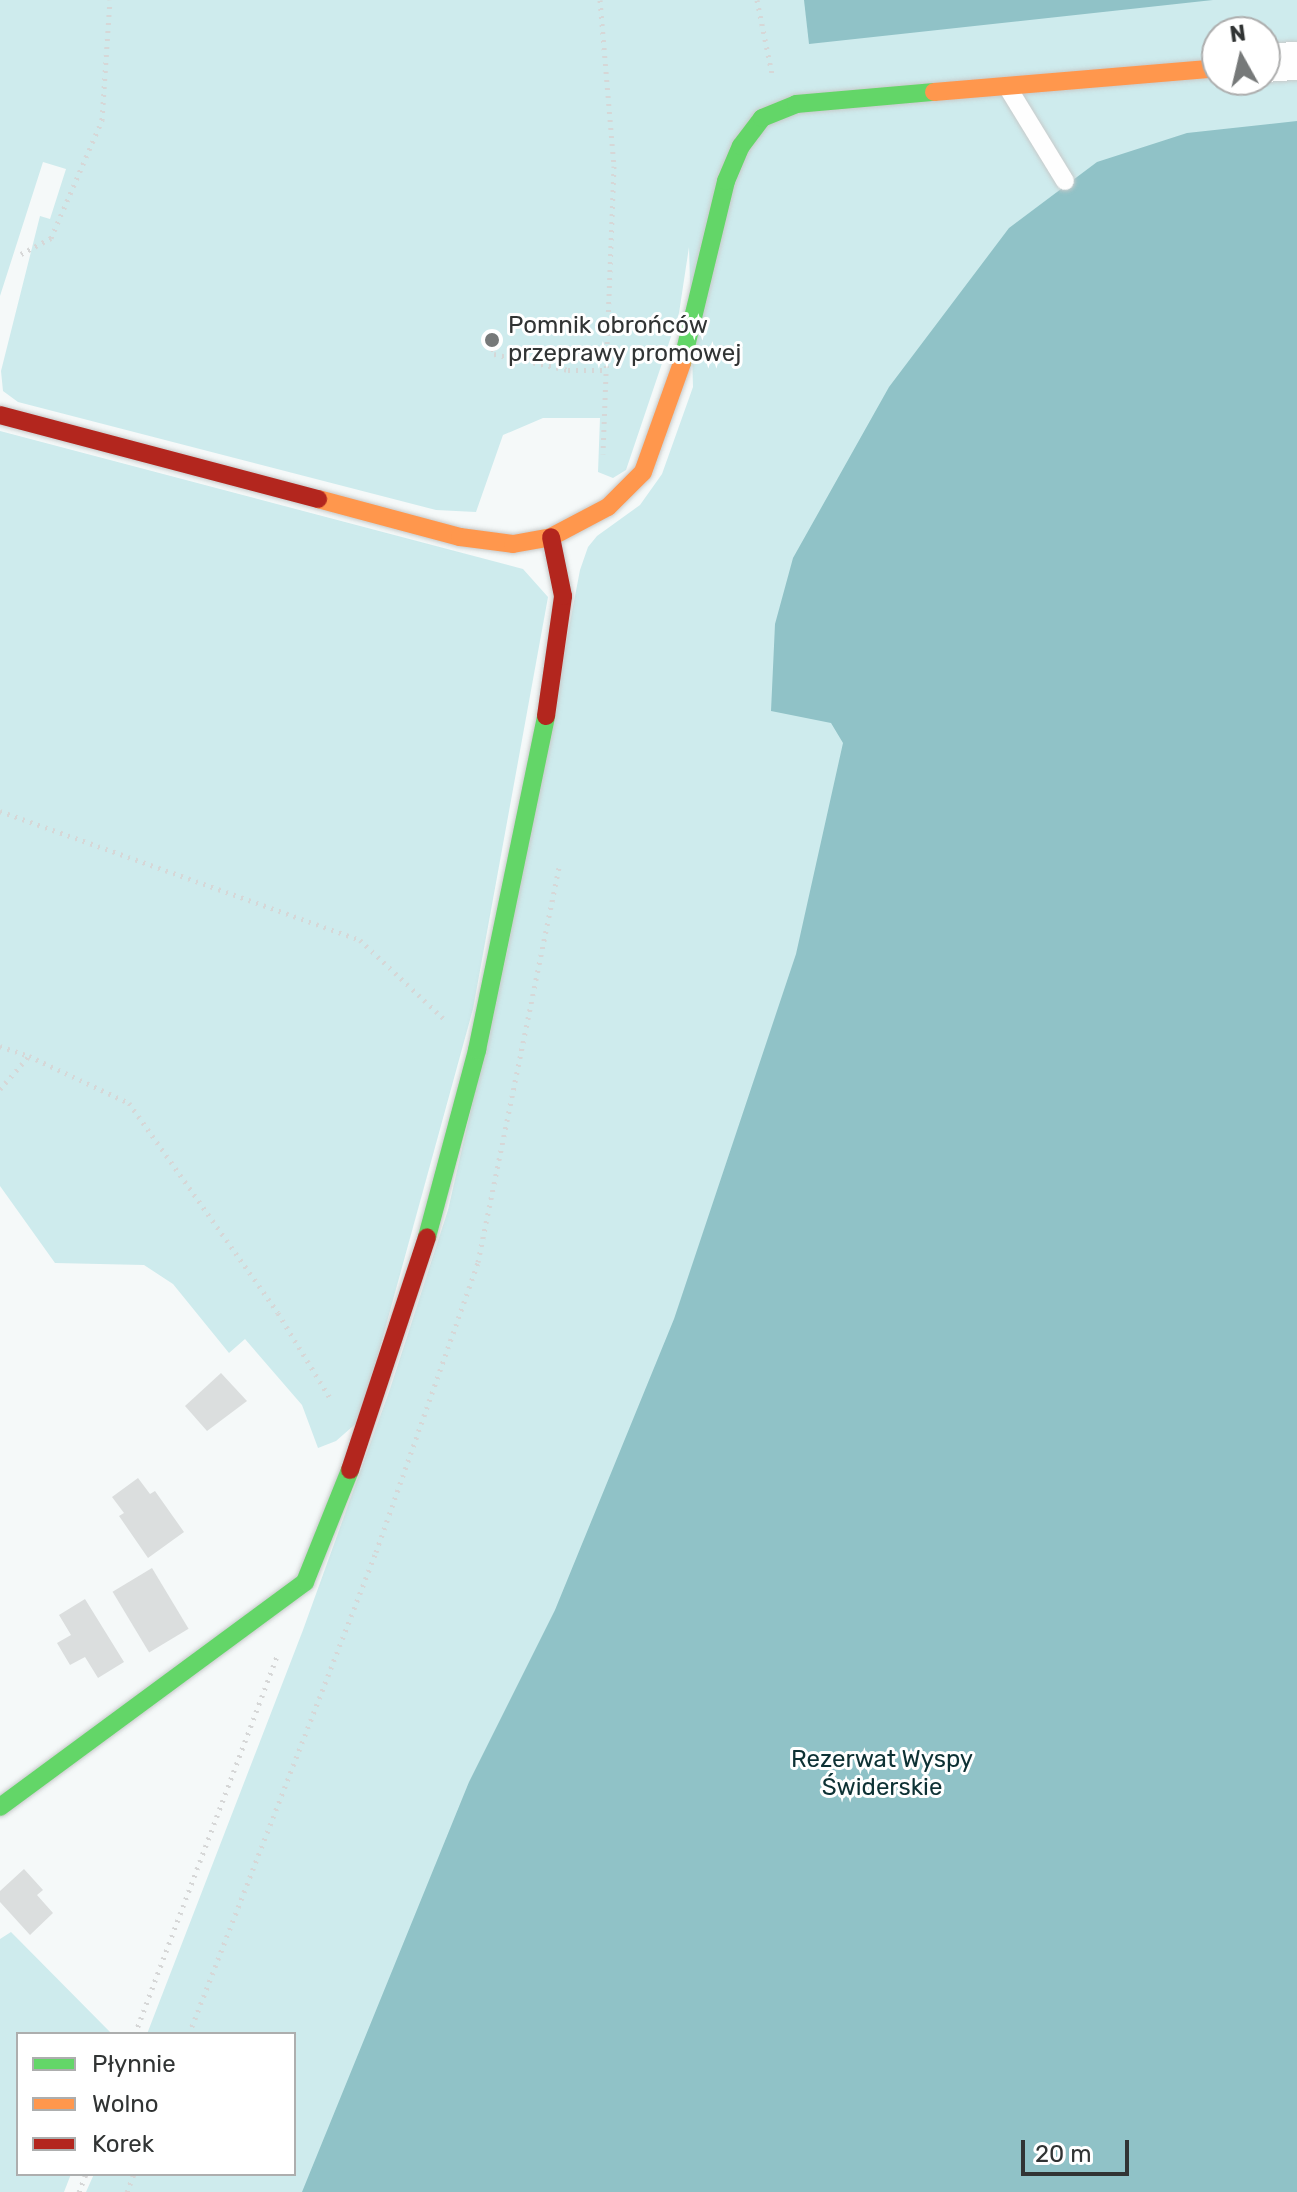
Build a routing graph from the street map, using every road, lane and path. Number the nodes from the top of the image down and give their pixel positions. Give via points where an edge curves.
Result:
1 (110, 0) edge
2 (600, 0) edge
3 (757, 0) edge
4 (1201, 69) edge
5 (1007, 86) junction
6 (779, 109) junction
7 (1065, 181) dead end
8 (21, 254) dead end
9 (493, 349) dead end
10 (607, 370) junction
11 (0, 415) edge
12 (608, 507) junction
13 (551, 537) junction
14 (0, 811) edge
15 (0, 1046) edge
16 (477, 1050) junction
17 (29, 1056) junction
18 (0, 1089) edge
19 (360, 1445) junction
20 (283, 1641) dead end
21 (0, 1807) edge
22 (136, 2032) edge

1 - 8 path via 102,120 51,238
2 - 10 path via 614,166
3 - 6 path
4 - 5 street
5 - 6 street
5 - 7 lane
6 - 12 street via 762,118 741,146 726,181 680,373 649,461 638,481
9 - 10 path via 494,354 568,370
10 - 12 path via 603,459
11 - 13 street via 460,537 513,544
12 - 13 street
13 - 16 street via 563,596 554,675
14 - 16 path via 360,940
15 - 17 path
16 - 19 street via 433,1220
17 - 18 path
17 - 19 path via 129,1103 278,1313
19 - 21 street via 305,1582
20 - 22 path

